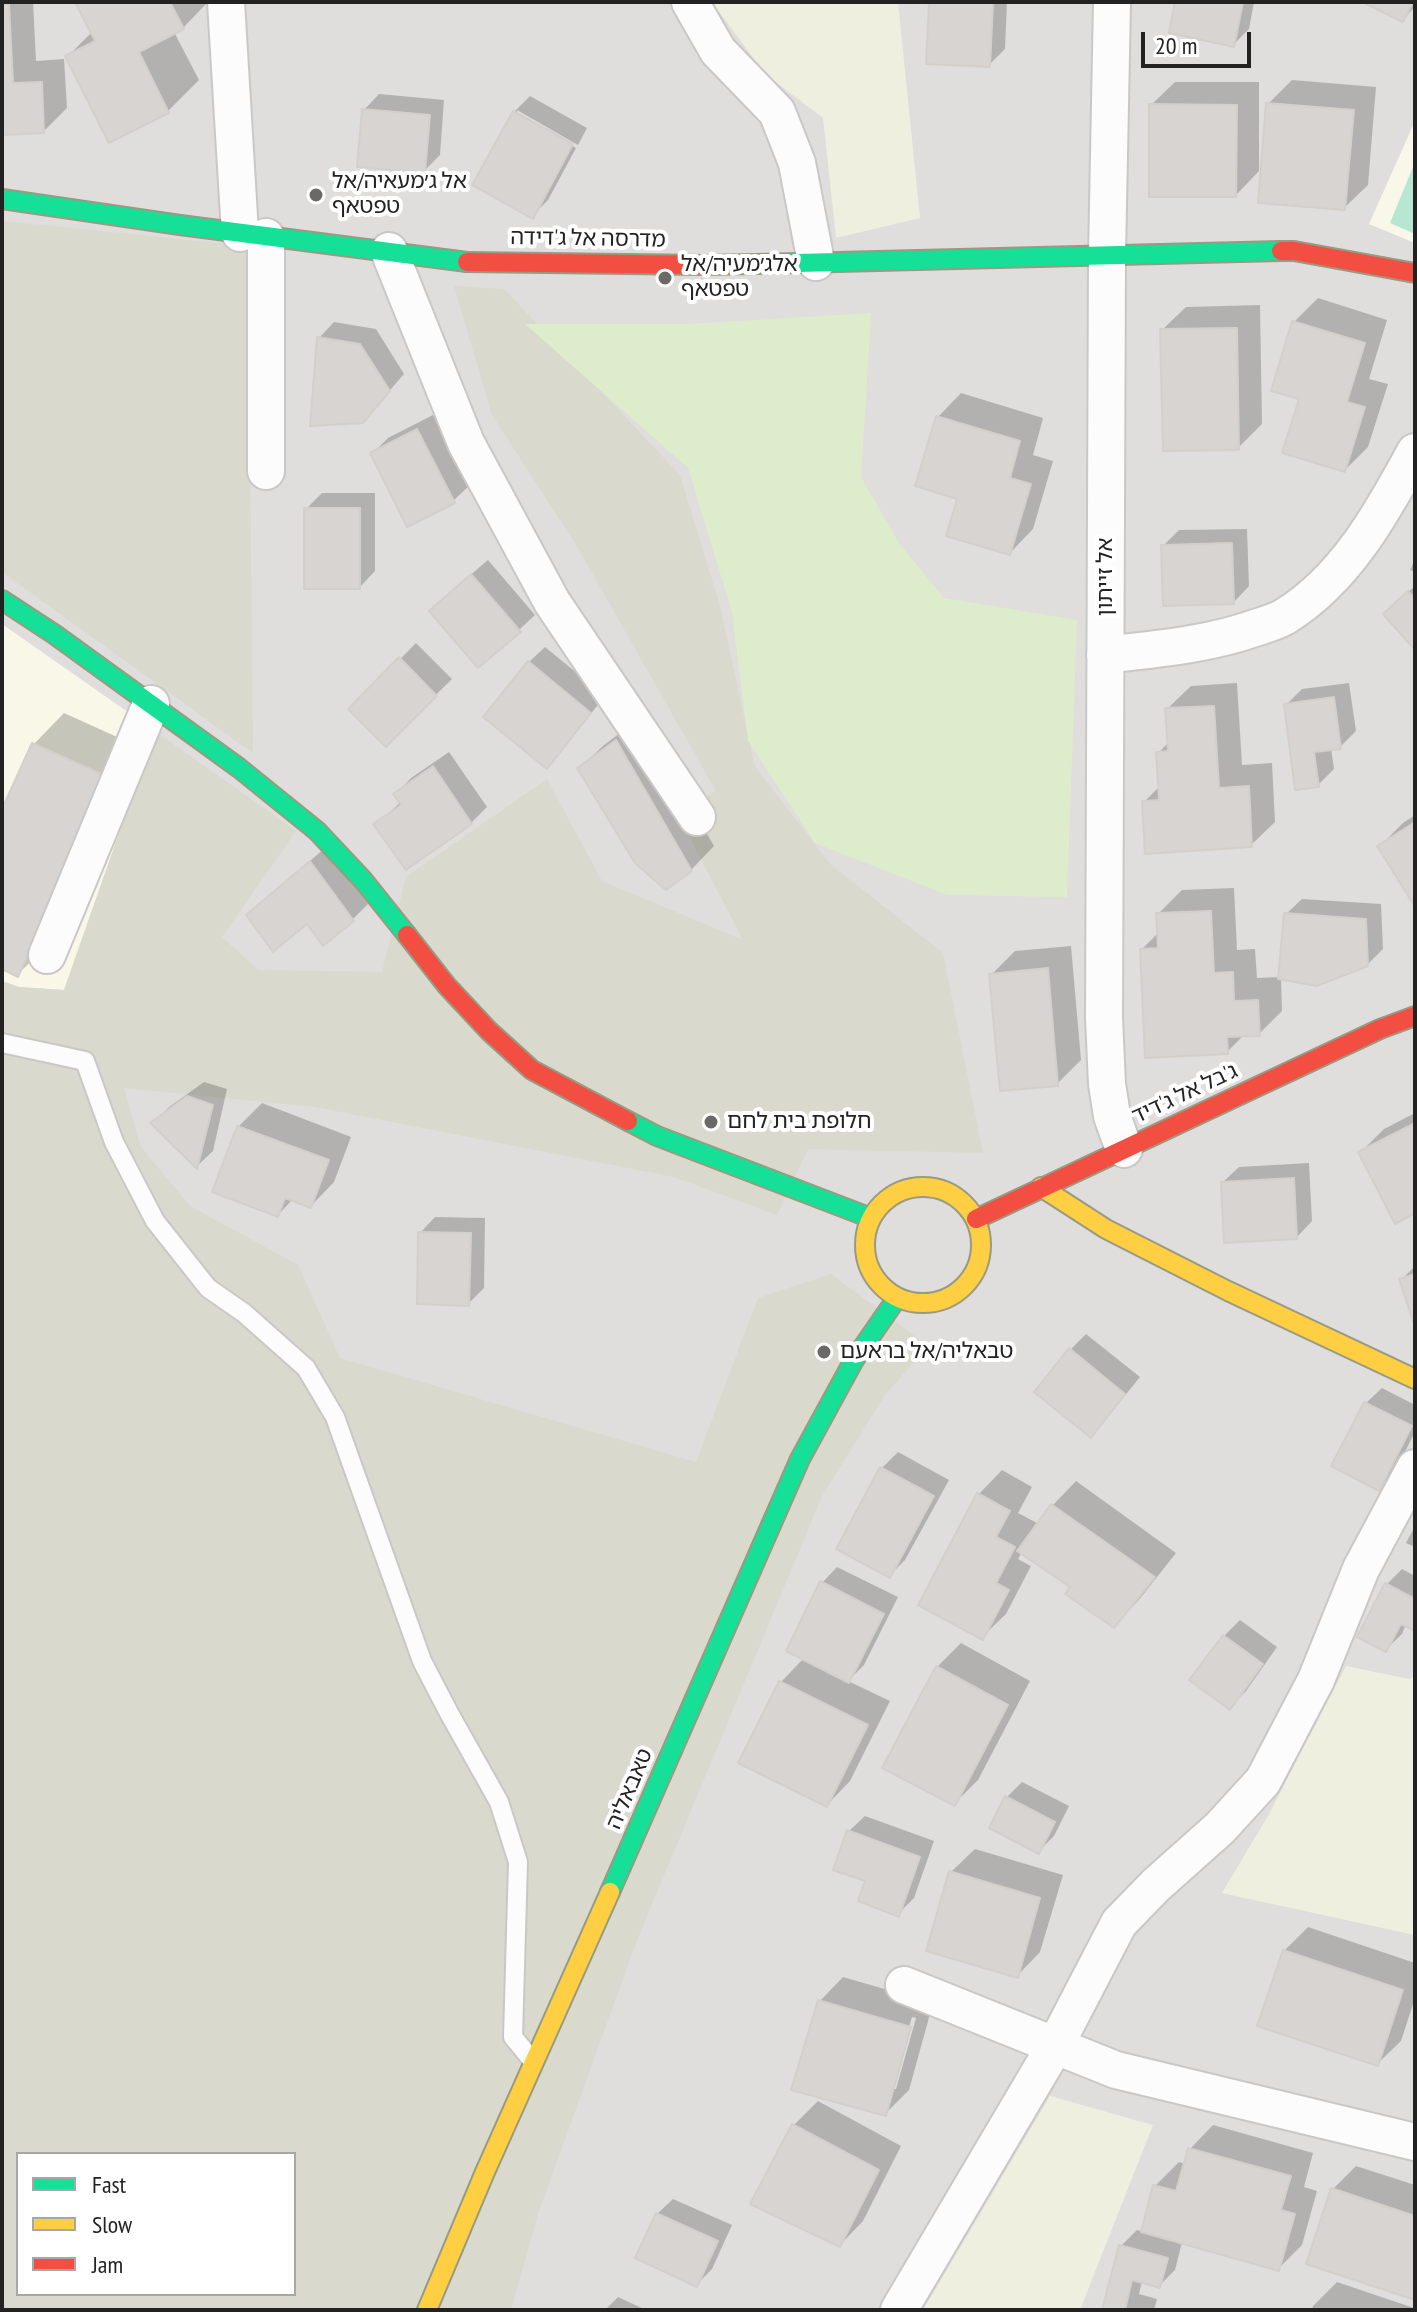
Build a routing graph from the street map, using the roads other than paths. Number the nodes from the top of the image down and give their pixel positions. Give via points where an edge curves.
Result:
1 (226, 2) edge
2 (690, 2) edge
3 (1112, 2) edge
4 (2, 199) edge
5 (253, 235) junction
6 (389, 251) junction
7 (1107, 256) junction
8 (816, 262) junction
9 (1415, 273) edge
10 (1415, 452) edge
11 (266, 471) dead end
12 (2, 600) edge
13 (1105, 655) junction
14 (151, 704) junction
15 (697, 817) dead end
16 (47, 955) dead end
17 (1415, 1016) edge
18 (2, 1043) edge
19 (1124, 1149) junction
20 (1041, 1187) junction
21 (871, 1218) junction
22 (976, 1219) junction
23 (897, 1298) junction
24 (1415, 1379) edge
25 (1415, 1468) edge
26 (904, 1985) dead end
27 (1055, 2046) junction
28 (534, 2062) junction
29 (1415, 2142) edge
30 (427, 2310) edge
31 (899, 2310) edge

1 - 5 street
2 - 8 street via 718,51 777,112 797,163
3 - 7 street, אל זייתון
4 - 5 street, מדרסה אל ג'דידה
5 - 6 street, מדרסה אל ג'דידה
5 - 11 street
6 - 8 street, מדרסה אל ג'דידה via 470,262
6 - 15 street via 466,443 552,602
7 - 8 street, מדרסה אל ג'דידה
7 - 9 street, מדרסה אל ג'דידה via 1294,251
7 - 13 street, אל זייתון
10 - 13 street via 1383,513 1345,561 1318,592 1281,619 1198,644
12 - 14 street
13 - 19 street, אל זייתון via 1105,1031 1112,1116
14 - 16 street
14 - 21 street via 317,831 447,986 532,1070 657,1136
17 - 19 street, ג'בל אל ג'דיד
18 - 28 lane via 85,1061 114,1142 155,1221 208,1288 306,1368 335,1417 422,1661 499,1802 518,1862 513,2037
19 - 20 street, ג'בל אל ג'דיד
20 - 22 street, ג'בל אל ג'דיד
20 - 24 street via 1106,1229
21 - 22 street via 897,1192 933,1187 966,1204
21 - 23 street via 865,1254 871,1272
22 - 23 street via 981,1255 965,1287 932,1303
23 - 28 street, טאבאליה via 834,1391 778,1507
25 - 27 street via 1361,1569 1316,1680 1263,1781 1119,1923
26 - 27 street
27 - 29 street via 1116,2070
27 - 31 street
28 - 30 street, טאבאליה

